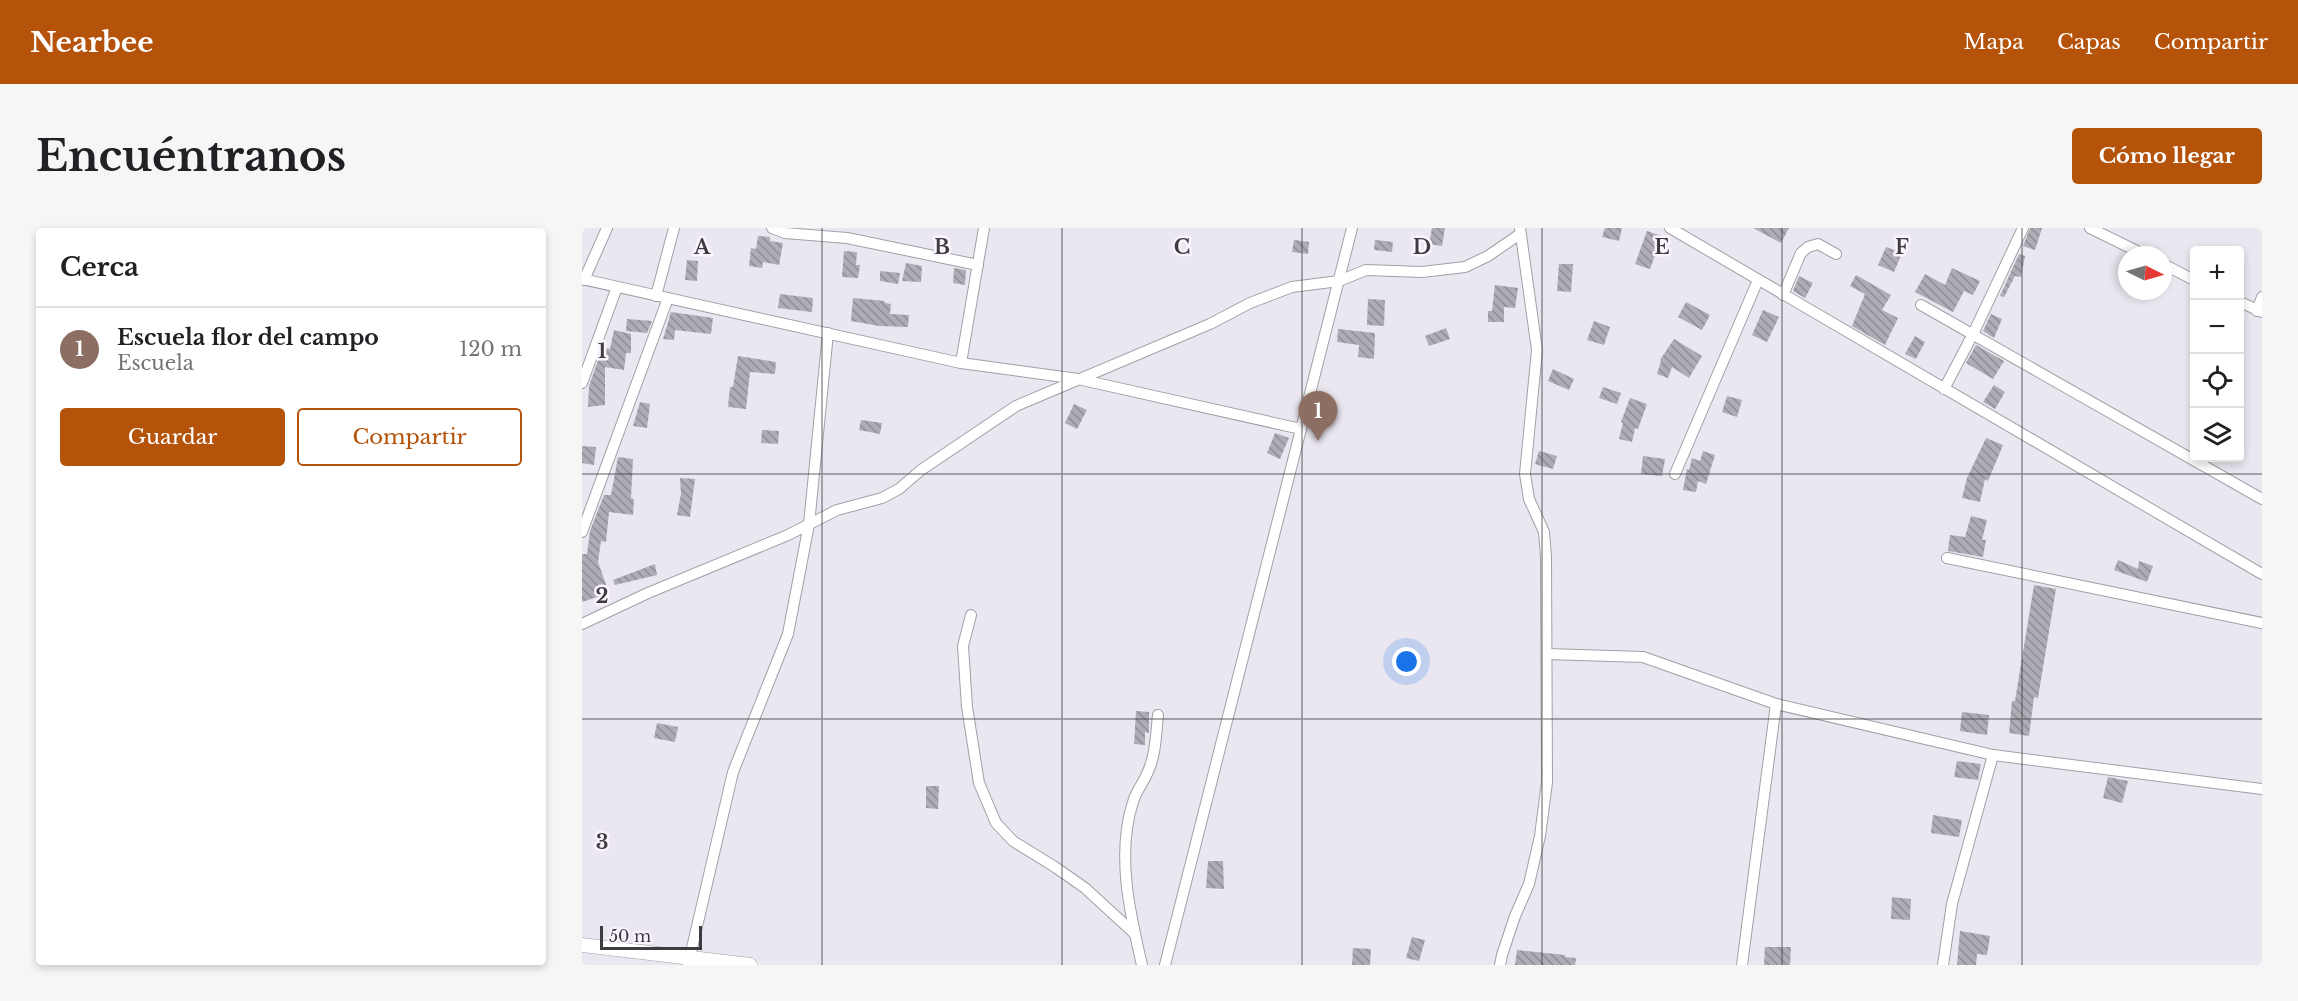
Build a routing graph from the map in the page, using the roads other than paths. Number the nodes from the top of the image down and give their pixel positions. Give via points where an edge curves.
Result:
1 (606, 228) edge
2 (674, 228) edge
3 (772, 228) edge
4 (984, 228) edge
5 (1352, 228) edge
6 (1670, 228) edge
7 (2023, 228) edge
8 (2090, 228) edge
9 (1520, 231) edge
10 (2127, 246) edge
11 (1836, 254) dead end
12 (978, 265) junction
13 (2172, 269) edge
14 (2190, 278) edge
15 (583, 280) edge
16 (1758, 280) junction
17 (1339, 281) junction
18 (617, 287) junction
19 (1783, 296) junction
20 (662, 297) junction
21 (2262, 297) edge
22 (2244, 304) edge
23 (1921, 305) dead end
24 (2260, 312) edge
25 (828, 333) junction
26 (1973, 334) junction
27 (961, 363) junction
28 (1078, 379) junction
29 (582, 383) edge
30 (1944, 389) junction
31 (1301, 429) junction
32 (1675, 474) dead end
33 (2262, 499) edge
34 (809, 524) junction
35 (582, 532) edge
36 (1947, 558) dead end
37 (2262, 574) edge
38 (971, 615) dead end
39 (2262, 623) edge
40 (582, 624) edge
41 (1547, 654) junction
42 (1776, 704) junction
43 (1158, 715) dead end
44 (1993, 755) junction
45 (2262, 789) edge
46 (1134, 933) junction
47 (582, 945) edge
48 (689, 962) edge
49 (750, 965) edge
50 (1142, 965) edge
51 (1165, 965) edge
52 (1500, 965) edge
53 (1742, 965) edge
54 (1943, 965) edge

1 - 15 street
2 - 20 street
3 - 12 street via 785,233 847,238
4 - 12 street
5 - 17 street
6 - 16 street
7 - 26 street
8 - 10 street
9 - 17 street via 1488,256 1465,267 1422,272 1366,270
9 - 41 street via 1537,350 1525,474 1529,499 1544,532
11 - 19 street via 1818,244 1808,247
12 - 27 street
13 - 14 street
15 - 18 street
16 - 19 street
16 - 32 street
17 - 28 street via 1292,287
17 - 31 street
18 - 20 street
18 - 29 street
19 - 30 street
20 - 25 street
20 - 35 street
21 - 24 street
22 - 24 street
23 - 26 street
25 - 27 street
25 - 34 street
26 - 30 street
26 - 33 street
27 - 28 street
28 - 31 street
28 - 34 street via 1016,406 882,498 837,510
30 - 37 street
31 - 51 street
34 - 40 street
34 - 48 street via 788,634 733,772
36 - 39 street
38 - 46 street via 963,646 968,707 979,783 996,822 1013,842 1085,888
41 - 42 street via 1643,657
41 - 52 street via 1546,782 1540,836 1529,884
42 - 44 street
42 - 53 street
43 - 46 street via 1150,768 1133,801 1127,836 1126,886
44 - 45 street
44 - 54 street via 1952,903
46 - 50 street
47 - 48 street
48 - 49 street

